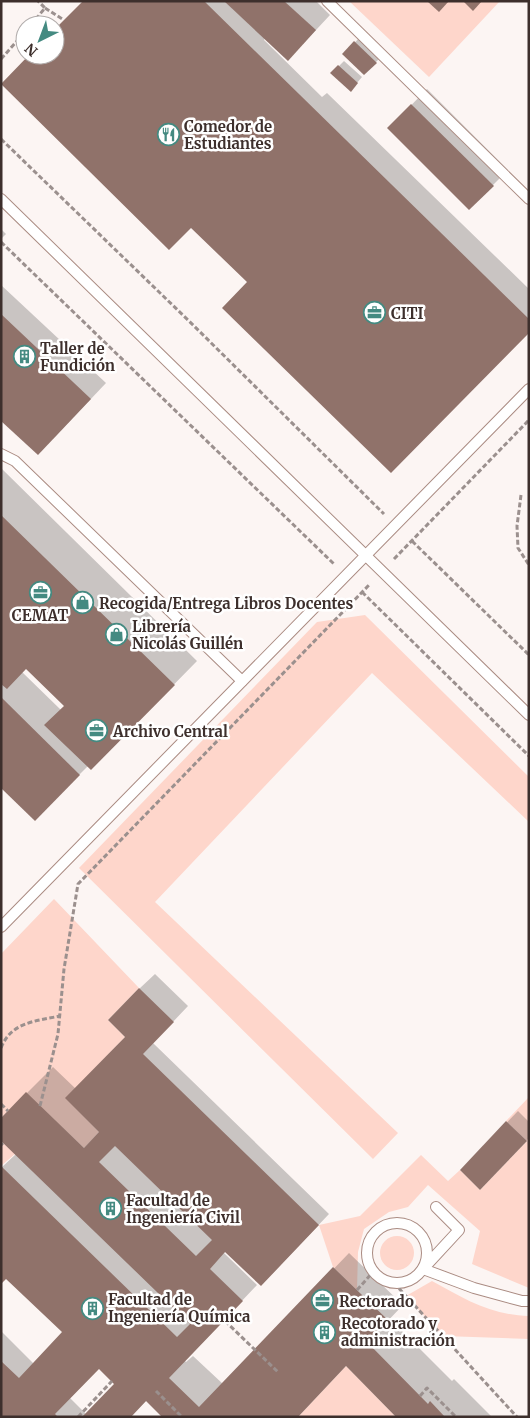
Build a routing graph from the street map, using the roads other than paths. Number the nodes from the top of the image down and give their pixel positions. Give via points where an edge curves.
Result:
1 (327, 1) edge
2 (1, 199) edge
3 (529, 199) edge
4 (529, 389) edge
5 (1, 454) edge
6 (365, 555) junction
7 (242, 681) junction
8 (529, 715) edge
9 (1, 927) edge
10 (436, 1207) dead end
11 (423, 1269) junction
12 (529, 1301) edge

1 - 3 lane
2 - 6 lane
4 - 6 lane
5 - 7 lane via 15,461
6 - 7 lane
6 - 8 lane
7 - 9 lane
10 - 11 lane via 459,1230
11 - 11 lane via 403,1283 387,1282 368,1264 366,1254 370,1239 380,1227 389,1223 410,1225 424,1239 427,1249
11 - 12 lane via 474,1288

